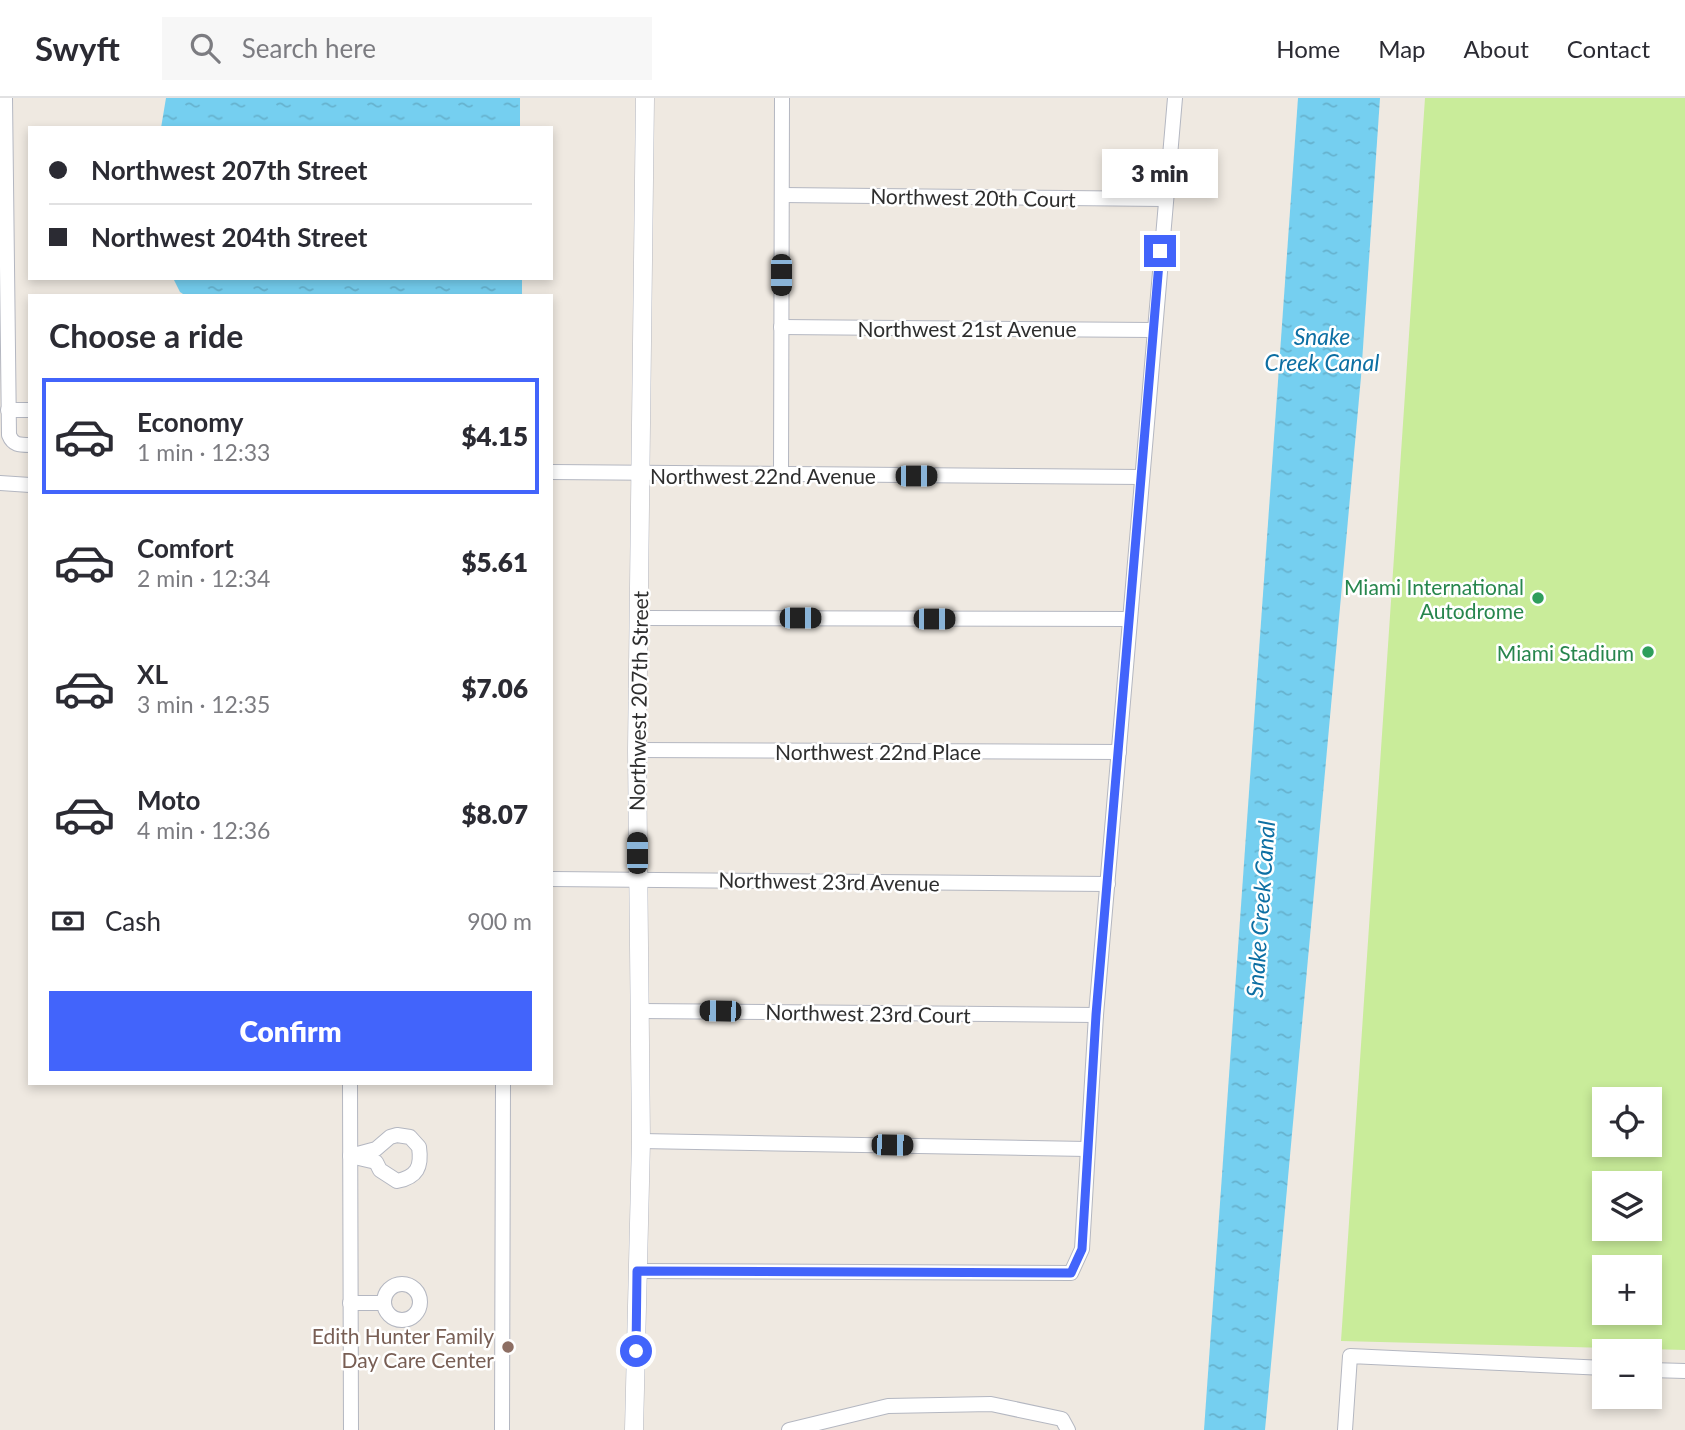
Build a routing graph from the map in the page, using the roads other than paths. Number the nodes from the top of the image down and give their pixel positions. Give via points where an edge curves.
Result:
1 (5, 98) edge
2 (645, 98) edge
3 (782, 98) edge
4 (1175, 98) edge
5 (782, 195) junction
6 (1164, 199) junction
7 (781, 327) junction
8 (1153, 330) junction
9 (8, 410) junction
10 (28, 410) edge
11 (28, 445) edge
12 (553, 472) edge
13 (641, 475) junction
14 (781, 475) junction
15 (1142, 477) junction
16 (0, 483) edge
17 (28, 485) edge
18 (639, 618) junction
19 (1130, 619) junction
20 (637, 750) junction
21 (1119, 752) junction
22 (638, 879) junction
23 (553, 880) edge
24 (1108, 884) junction
25 (640, 1010) junction
26 (1096, 1015) junction
27 (351, 1085) edge
28 (503, 1085) edge
29 (641, 1141) junction
30 (1087, 1149) junction
31 (350, 1156) junction
32 (637, 1271) junction
33 (350, 1303) junction
34 (384, 1303) dead end
35 (1592, 1367) edge
36 (1662, 1370) edge
37 (1685, 1371) edge
38 (1065, 1424) edge
39 (351, 1430) edge
40 (502, 1430) edge
41 (634, 1430) edge
42 (789, 1430) edge
43 (1345, 1430) edge

1 - 9 street
2 - 13 street, Northwest 207th Street
3 - 5 street
4 - 6 street
5 - 6 street, Northwest 20th Court
5 - 7 street
6 - 8 street
7 - 8 street, Northwest 21st Avenue
7 - 14 street
8 - 15 street
9 - 10 street
9 - 11 street via 12,442
12 - 13 street, Northwest 22nd Avenue
13 - 14 street, Northwest 22nd Avenue
13 - 18 street, Northwest 207th Street
14 - 15 street, Northwest 22nd Avenue
15 - 19 street
16 - 17 street
18 - 19 street
18 - 20 street, Northwest 207th Street
19 - 21 street
20 - 21 street, Northwest 22nd Place
20 - 22 street, Northwest 207th Street
21 - 24 street
22 - 23 street, Northwest 23rd Avenue
22 - 24 street, Northwest 23rd Avenue
22 - 25 street, Northwest 207th Street
24 - 26 street
25 - 26 street, Northwest 23rd Court
25 - 29 street, Northwest 207th Street
26 - 30 street
27 - 31 street
28 - 40 street
29 - 30 street
29 - 32 street, Northwest 207th Street
30 - 32 street via 1082,1249 1071,1273
31 - 31 street via 376,1149 397,1135 410,1137 419,1147 420,1166 415,1175 397,1181 376,1163
31 - 33 street
32 - 41 street, Northwest 207th Street
33 - 34 street
33 - 39 street
35 - 43 street via 1350,1356
36 - 37 street
38 - 42 street via 991,1404 888,1406

